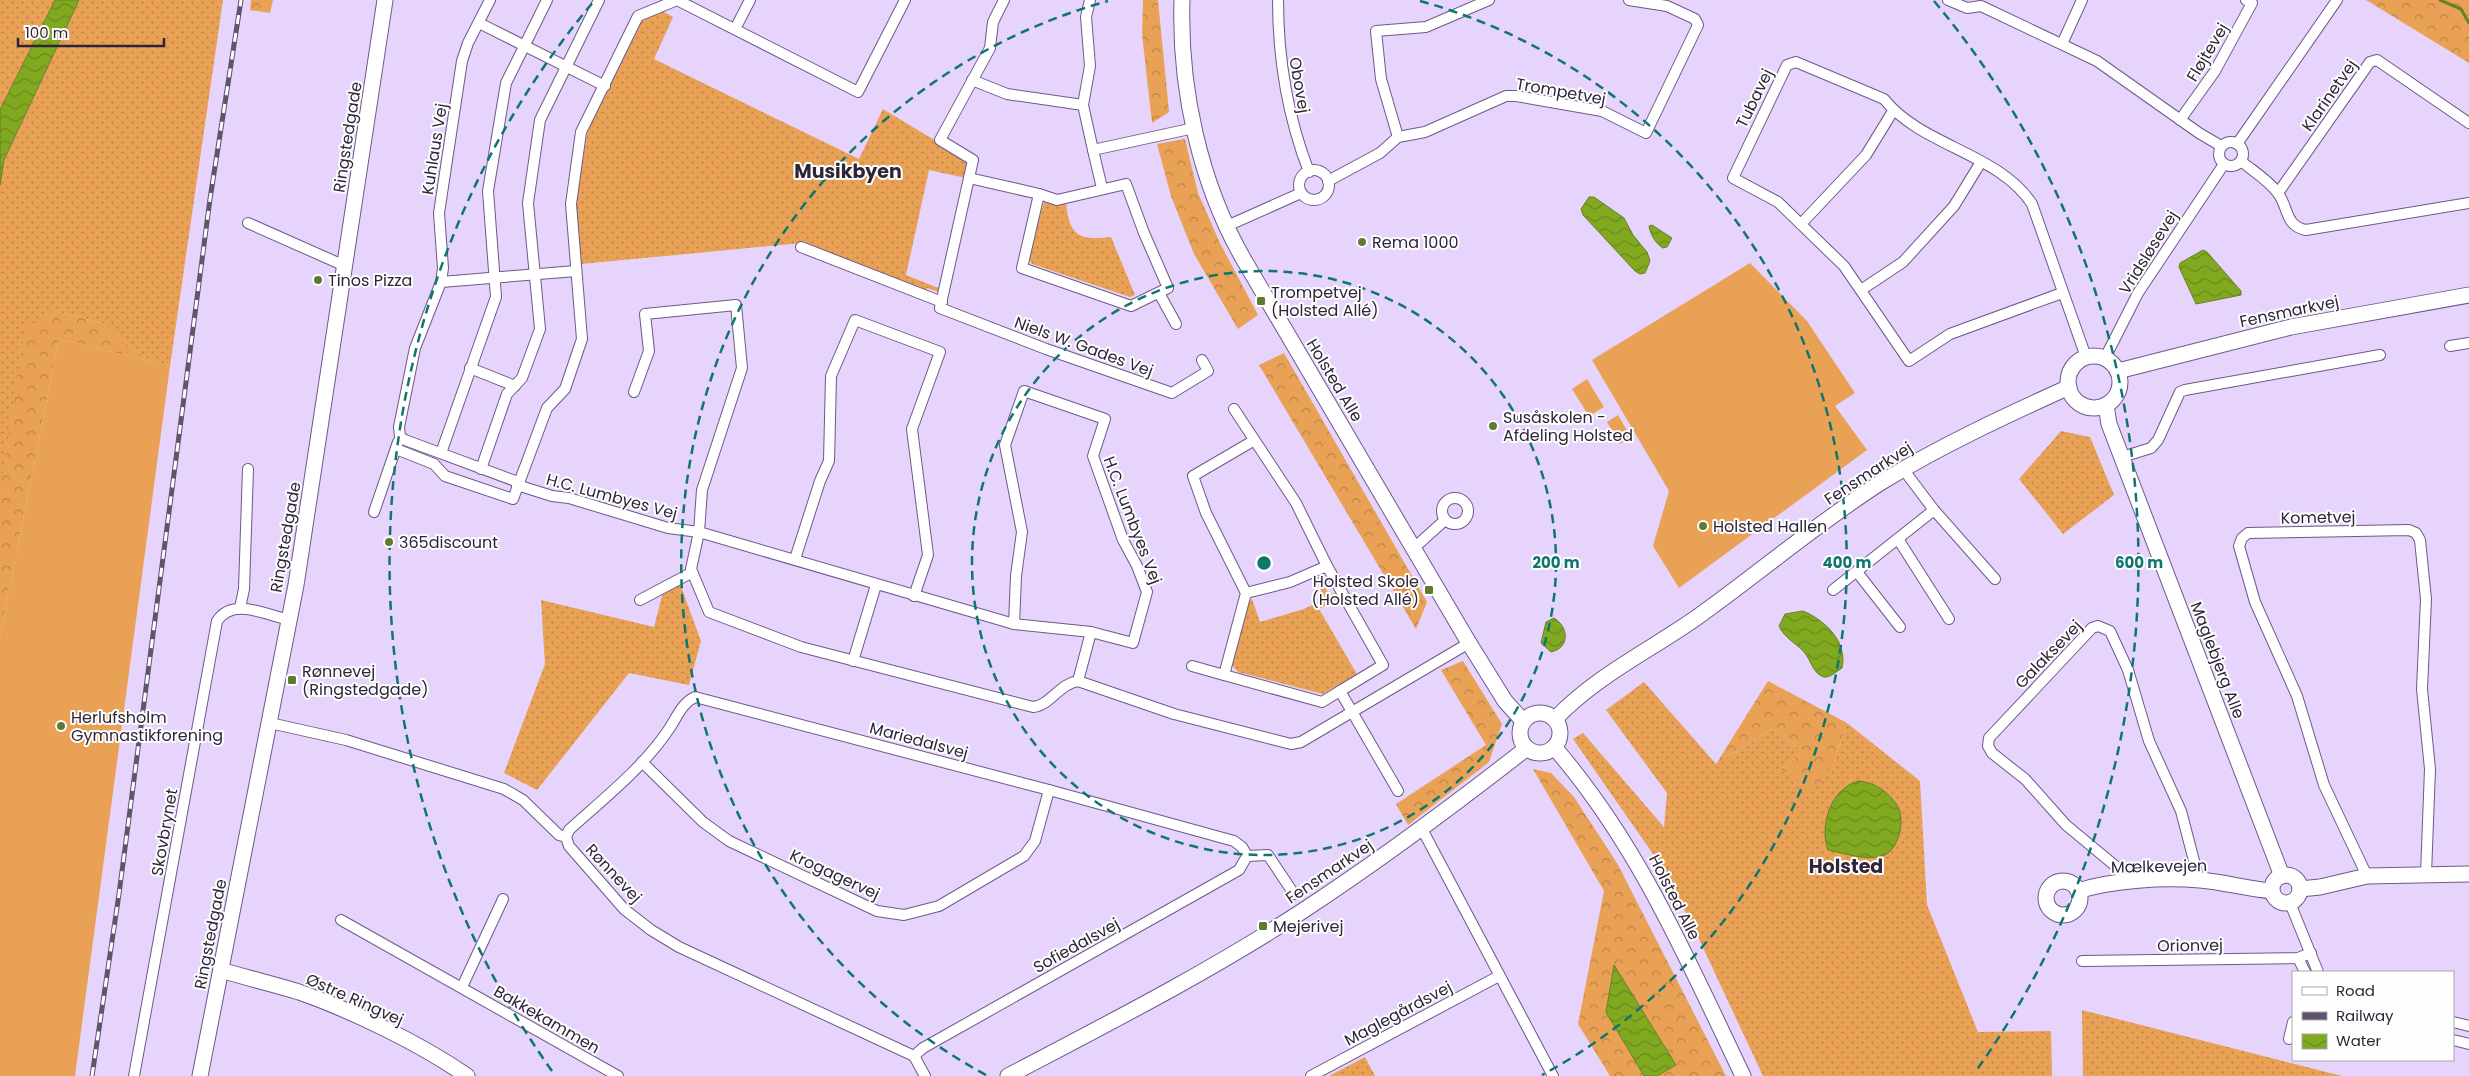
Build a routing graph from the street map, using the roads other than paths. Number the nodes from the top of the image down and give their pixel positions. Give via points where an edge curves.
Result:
1 (385, 0) edge
2 (490, 0) edge
3 (547, 0) edge
4 (599, 0) edge
5 (750, 0) edge
6 (905, 0) edge
7 (1004, 0) edge
8 (1090, 0) edge
9 (1182, 0) edge
10 (1278, 0) edge
11 (1489, 0) edge
12 (1629, 0) edge
13 (1948, 0) edge
14 (2082, 0) edge
15 (2246, 0) edge
16 (2337, 0) edge
17 (1982, 3) edge
18 (479, 23) junction
19 (735, 29) junction
20 (2062, 44) junction
21 (525, 46) junction
22 (566, 67) junction
23 (972, 80) junction
24 (604, 86) junction
25 (1083, 105) junction
26 (1893, 111) junction
27 (2180, 120) junction
28 (2469, 123) edge
29 (1194, 128) junction
30 (1398, 137) junction
31 (2237, 144) junction
32 (2221, 146) junction
33 (1093, 150) junction
34 (2241, 161) junction
35 (1981, 162) junction
36 (2224, 164) junction
37 (1308, 172) junction
38 (969, 178) junction
39 (1328, 181) junction
40 (1102, 188) junction
41 (1302, 193) junction
42 (2278, 193) junction
43 (1039, 194) junction
44 (2469, 203) edge
45 (248, 223) dead end
46 (1801, 224) junction
47 (1227, 226) junction
48 (801, 247) dead end
49 (345, 266) junction
50 (576, 271) junction
51 (535, 275) junction
52 (494, 279) junction
53 (441, 282) junction
54 (1861, 290) junction
55 (1159, 293) junction
56 (2062, 293) junction
57 (2469, 295) edge
58 (942, 302) junction
59 (1176, 324) dead end
60 (2469, 343) edge
61 (2450, 346) dead end
62 (2380, 355) dead end
63 (2086, 357) junction
64 (1202, 360) dead end
65 (2113, 366) junction
66 (470, 368) junction
67 (515, 386) junction
68 (2069, 387) junction
69 (634, 392) dead end
70 (2106, 405) junction
71 (1234, 409) dead end
72 (400, 437) junction
73 (1253, 441) junction
74 (396, 449) junction
75 (440, 454) junction
76 (2122, 457) junction
77 (248, 469) dead end
78 (481, 469) junction
79 (1903, 469) junction
80 (518, 484) junction
81 (1934, 510) junction
82 (374, 512) dead end
83 (1445, 520) dead end
84 (699, 532) junction
85 (1898, 539) junction
86 (1414, 548) junction
87 (795, 560) junction
88 (1327, 566) junction
89 (1857, 572) junction
90 (691, 573) junction
91 (1995, 579) dead end
92 (876, 585) junction
93 (1833, 590) dead end
94 (1246, 594) junction
95 (914, 596) junction
96 (640, 600) dead end
97 (240, 608) junction
98 (1949, 619) dead end
99 (289, 620) junction
100 (1014, 624) junction
101 (1900, 627) dead end
102 (1091, 632) junction
103 (1469, 643) junction
104 (852, 661) junction
105 (1192, 666) dead end
106 (1224, 675) junction
107 (1078, 681) junction
108 (1340, 691) junction
109 (1352, 712) junction
110 (1555, 719) junction
111 (1523, 721) junction
112 (270, 723) junction
113 (1554, 747) junction
114 (1528, 748) junction
115 (642, 762) junction
116 (1050, 790) junction
117 (1398, 790) dead end
118 (1422, 829) junction
119 (566, 837) junction
120 (1247, 856) junction
121 (2426, 874) junction
122 (2469, 874) edge
123 (2282, 876) junction
124 (2367, 876) junction
125 (2199, 880) junction
126 (2123, 882) junction
127 (2300, 889) junction
128 (2078, 891) dead end
129 (2272, 891) junction
130 (1294, 894) dead end
131 (503, 899) dead end
132 (2290, 902) junction
133 (341, 920) dead end
134 (2311, 953) junction
135 (2298, 958) junction
136 (2082, 961) dead end
137 (221, 970) junction
138 (2304, 971) edge
139 (2318, 971) edge
140 (1499, 976) junction
141 (462, 987) junction
142 (2454, 1022) edge
143 (2292, 1026) edge
144 (2469, 1026) edge
145 (2289, 1038) dead end
146 (2454, 1040) edge
147 (2469, 1044) edge
148 (914, 1056) junction
149 (134, 1076) edge
150 (200, 1076) edge
151 (467, 1076) edge
152 (618, 1076) edge
153 (925, 1076) edge
154 (1008, 1076) edge
155 (1311, 1076) edge
156 (1553, 1076) edge
157 (1743, 1076) edge

1 - 49 street, Ringstedgade
2 - 18 street, Kuhlaus Vej
3 - 21 street
4 - 22 street
5 - 19 street
6 - 19 street via 858,92
7 - 23 street via 993,22 990,48
8 - 25 street via 1086,17 1090,66
9 - 29 street, Holsted Alle via 1184,64
10 - 37 street, Obovej via 1279,54 1284,91
11 - 30 street via 1426,27 1376,31 1381,79
12 - 30 street, Trompetvej via 1667,6 1695,19 1698,25 1646,133 1602,112 1506,96 1425,132
13 - 17 street via 1966,8
14 - 20 street
15 - 27 street, Fløjtevej via 2252,3 2215,71
16 - 31 street
17 - 20 street
18 - 21 street
18 - 53 street, Kuhlaus Vej via 462,61 439,213
19 - 24 street via 678,0 638,16
20 - 27 street via 2097,61
21 - 22 street
21 - 52 street via 506,83 488,192
22 - 24 street
22 - 51 street via 540,120 529,190
23 - 25 street via 1007,94
23 - 38 street via 940,140 973,160
24 - 50 street via 581,132 570,204
25 - 33 street
26 - 35 street, Tubavej
26 - 46 street via 1866,155
26 - 46 street, Tubavej via 1884,99 1796,62 1787,65 1733,178 1773,198
27 - 32 street
28 - 42 street, Klarinetvej via 2377,60 2370,62
29 - 33 street
29 - 47 street, Holsted Alle via 1212,191
30 - 39 street via 1380,154
31 - 32 street via 2227,142
31 - 34 street via 2242,150
32 - 36 street via 2218,155
33 - 40 street
34 - 36 street via 2235,166
34 - 42 street
35 - 54 street via 1954,206 1903,262
35 - 56 street, Tubavej via 2014,183 2032,204
36 - 65 street, Vridsløsevej via 2138,294 2108,352
37 - 39 street via 1318,171
37 - 41 street via 1300,181
38 - 43 street
38 - 58 street
39 - 41 street via 1326,195 1318,200 1308,199
40 - 43 street via 1058,200
40 - 55 street via 1126,184 1168,288
41 - 47 street
42 - 44 street via 2289,220 2306,230
43 - 55 street via 1022,268 1131,306
45 - 49 street
46 - 54 street, Tubavej via 1844,266
47 - 86 street, Holsted Alle
48 - 58 street, Niels W. Gades Vej
49 - 99 street, Ringstedgade
50 - 51 street
50 - 80 street via 582,339 564,389 548,408
51 - 52 street
51 - 67 street via 540,329 522,378
52 - 53 street
52 - 66 street via 496,297
53 - 72 street, Kuhlaus Vej via 414,348 399,427
54 - 56 street, Tubavej via 1909,361 1950,334
55 - 59 street
56 - 63 street, Tubavej
57 - 65 street, Fensmarkvej via 2291,327
58 - 64 street, Niels W. Gades Vej via 940,308 1172,393 1208,371
60 - 61 street
62 - 76 street via 2185,390 2180,392 2158,440 2151,448
63 - 65 street via 2094,356
63 - 68 street via 2074,366 2068,379
65 - 70 street via 2119,387
66 - 67 street
66 - 75 street
67 - 78 street via 507,394
68 - 70 street via 2071,394 2083,405
68 - 79 street, Fensmarkvej
69 - 84 street, H.C. Lumbyes Vej via 649,351 645,314 736,305 742,368 702,490
70 - 76 street, Maglebjerg Alle via 2109,424
71 - 73 street
72 - 74 street, Kuhlaus Vej
72 - 75 street
73 - 88 street via 1296,503
73 - 94 street via 1193,476 1206,513
74 - 80 street via 434,464 445,476 513,499
74 - 82 street, Kuhlaus Vej
75 - 78 street
76 - 123 street, Maglebjerg Alle
77 - 97 street via 244,589
78 - 80 street
79 - 81 street
79 - 110 street, Fensmarkvej via 1845,506 1696,618 1598,682
80 - 84 street, H.C. Lumbyes Vej via 668,528
81 - 85 street
81 - 91 street
83 - 86 street
84 - 87 street, H.C. Lumbyes Vej
84 - 90 street, H.C. Lumbyes Vej
85 - 89 street
85 - 98 street
86 - 103 street, Holsted Alle
87 - 92 street, H.C. Lumbyes Vej
87 - 95 street via 820,481 830,461 831,376 855,320 940,352 912,429 928,555
88 - 94 street via 1290,582
88 - 108 street via 1383,665
89 - 93 street
89 - 101 street
90 - 96 street
90 - 104 street via 709,612 801,647
92 - 95 street, H.C. Lumbyes Vej
92 - 104 street
94 - 106 street
95 - 100 street, H.C. Lumbyes Vej
97 - 99 street
97 - 149 street, Skovbrynet via 225,611 216,621
99 - 112 street, Ringstedgade
100 - 102 street, H.C. Lumbyes Vej
100 - 102 street, H.C. Lumbyes Vej via 1022,532 1005,445 1024,391 1104,419 1093,456 1123,540 1147,592 1134,643
102 - 107 street
103 - 109 street
103 - 111 street, Holsted Alle via 1505,701
104 - 107 street via 1033,707 1044,704 1067,683
105 - 106 street
106 - 108 street via 1322,702
107 - 109 street via 1174,714 1291,744 1301,742
108 - 109 street
109 - 117 street
110 - 111 street via 1538,712
110 - 113 street via 1560,735
111 - 114 street via 1520,738
112 - 119 street, Rønnevej via 346,740 504,789 523,800
112 - 137 street, Ringstedgade
113 - 114 street via 1541,753
113 - 157 street, Holsted Alle via 1627,844 1646,877
114 - 118 street, Fensmarkvej
115 - 116 street, Mariedalsvej via 686,701 695,697
115 - 116 street, Krogagervej via 703,822 729,841 877,910 904,915 939,906 1022,858 1035,841
115 - 119 street, Mariedalsvej
116 - 120 street, Mariedalsvej via 1234,841
118 - 140 street
118 - 154 street, Fensmarkvej via 1233,953 1149,1002
119 - 148 street, Rønnevej via 569,846 624,909 651,930 679,947
120 - 130 street via 1268,855
120 - 148 street, Sofiedalsvej via 1239,870
121 - 122 street
121 - 124 street
121 - 124 street, Kometvej via 2430,769 2422,689 2426,599 2420,540 2409,530 2248,534 2239,546 2255,602 2297,696 2324,785
123 - 127 street via 2294,878
123 - 129 street via 2273,883
124 - 127 street via 2320,888
125 - 126 street, Mælkevejen
125 - 126 street, Galaksevej via 2181,811 2149,741 2128,670 2110,631 2098,626 2092,628 1989,738 1988,746 1992,753 2025,779 2066,826 2119,868
125 - 129 street, Mælkevejen
126 - 128 street, Mælkevejen via 2099,884
127 - 132 street
129 - 132 street via 2277,900
131 - 141 street
132 - 134 street
133 - 141 street, Bakkekammen
134 - 135 street, Orionvej
134 - 139 street
135 - 136 street, Orionvej
135 - 138 street
137 - 150 street, Ringstedgade
137 - 151 street, Østre Ringvej via 325,1002 387,1031
140 - 155 street, Maglegårdsvej
140 - 156 street
141 - 152 street, Bakkekammen
142 - 144 street
143 - 145 street
146 - 147 street
148 - 153 street

